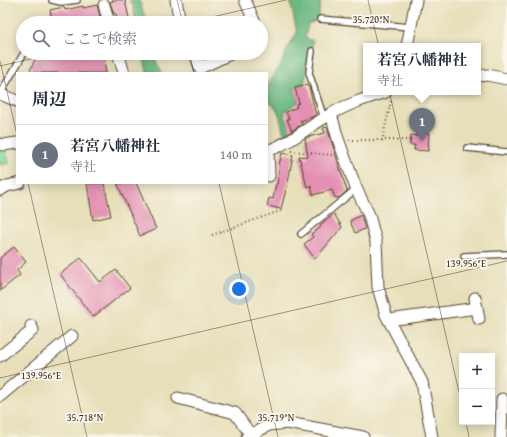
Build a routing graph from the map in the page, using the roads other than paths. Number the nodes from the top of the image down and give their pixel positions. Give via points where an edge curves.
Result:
1 (52, 0) edge
2 (77, 0) edge
3 (176, 0) edge
4 (245, 0) edge
5 (416, 0) edge
6 (104, 5) dead end
7 (105, 16) edge
8 (179, 16) edge
9 (252, 16) edge
10 (320, 18) dead end
11 (410, 27) junction
12 (407, 43) edge
13 (312, 51) dead end
14 (20, 60) edge
15 (120, 60) edge
16 (197, 60) edge
17 (217, 60) edge
18 (124, 72) edge
19 (481, 76) edge
20 (507, 79) edge
21 (0, 94) edge
22 (389, 95) edge
23 (16, 101) edge
24 (327, 116) junction
25 (16, 143) edge
26 (0, 144) edge
27 (467, 148) dead end
28 (268, 151) edge
29 (507, 152) edge
30 (269, 176) dead end
31 (16, 184) edge
32 (356, 189) junction
33 (0, 190) edge
34 (301, 234) dead end
35 (507, 254) edge
36 (464, 256) dead end
37 (477, 308) dead end
38 (389, 320) junction
39 (30, 326) dead end
40 (72, 336) dead end
41 (0, 356) edge
42 (0, 396) edge
43 (178, 398) dead end
44 (502, 399) dead end
45 (249, 436) edge
46 (363, 437) edge
47 (432, 437) edge
48 (501, 437) edge

1 - 2 lane
3 - 8 street
4 - 9 street
5 - 11 street
6 - 7 street
10 - 11 lane
11 - 12 street
13 - 24 lane via 309,73
14 - 21 lane
15 - 18 street
16 - 17 street via 200,68
19 - 20 street
21 - 23 street
22 - 24 street via 352,103
24 - 28 street via 281,146
24 - 32 street
25 - 26 street
27 - 29 lane
28 - 30 street
31 - 33 street
32 - 34 lane
32 - 38 street via 370,215 376,242 378,287
35 - 36 lane
37 - 38 street
38 - 47 street via 422,382
39 - 41 street via 33,330
40 - 42 street
43 - 45 street via 235,413
44 - 48 street
45 - 46 street via 269,425 288,423

